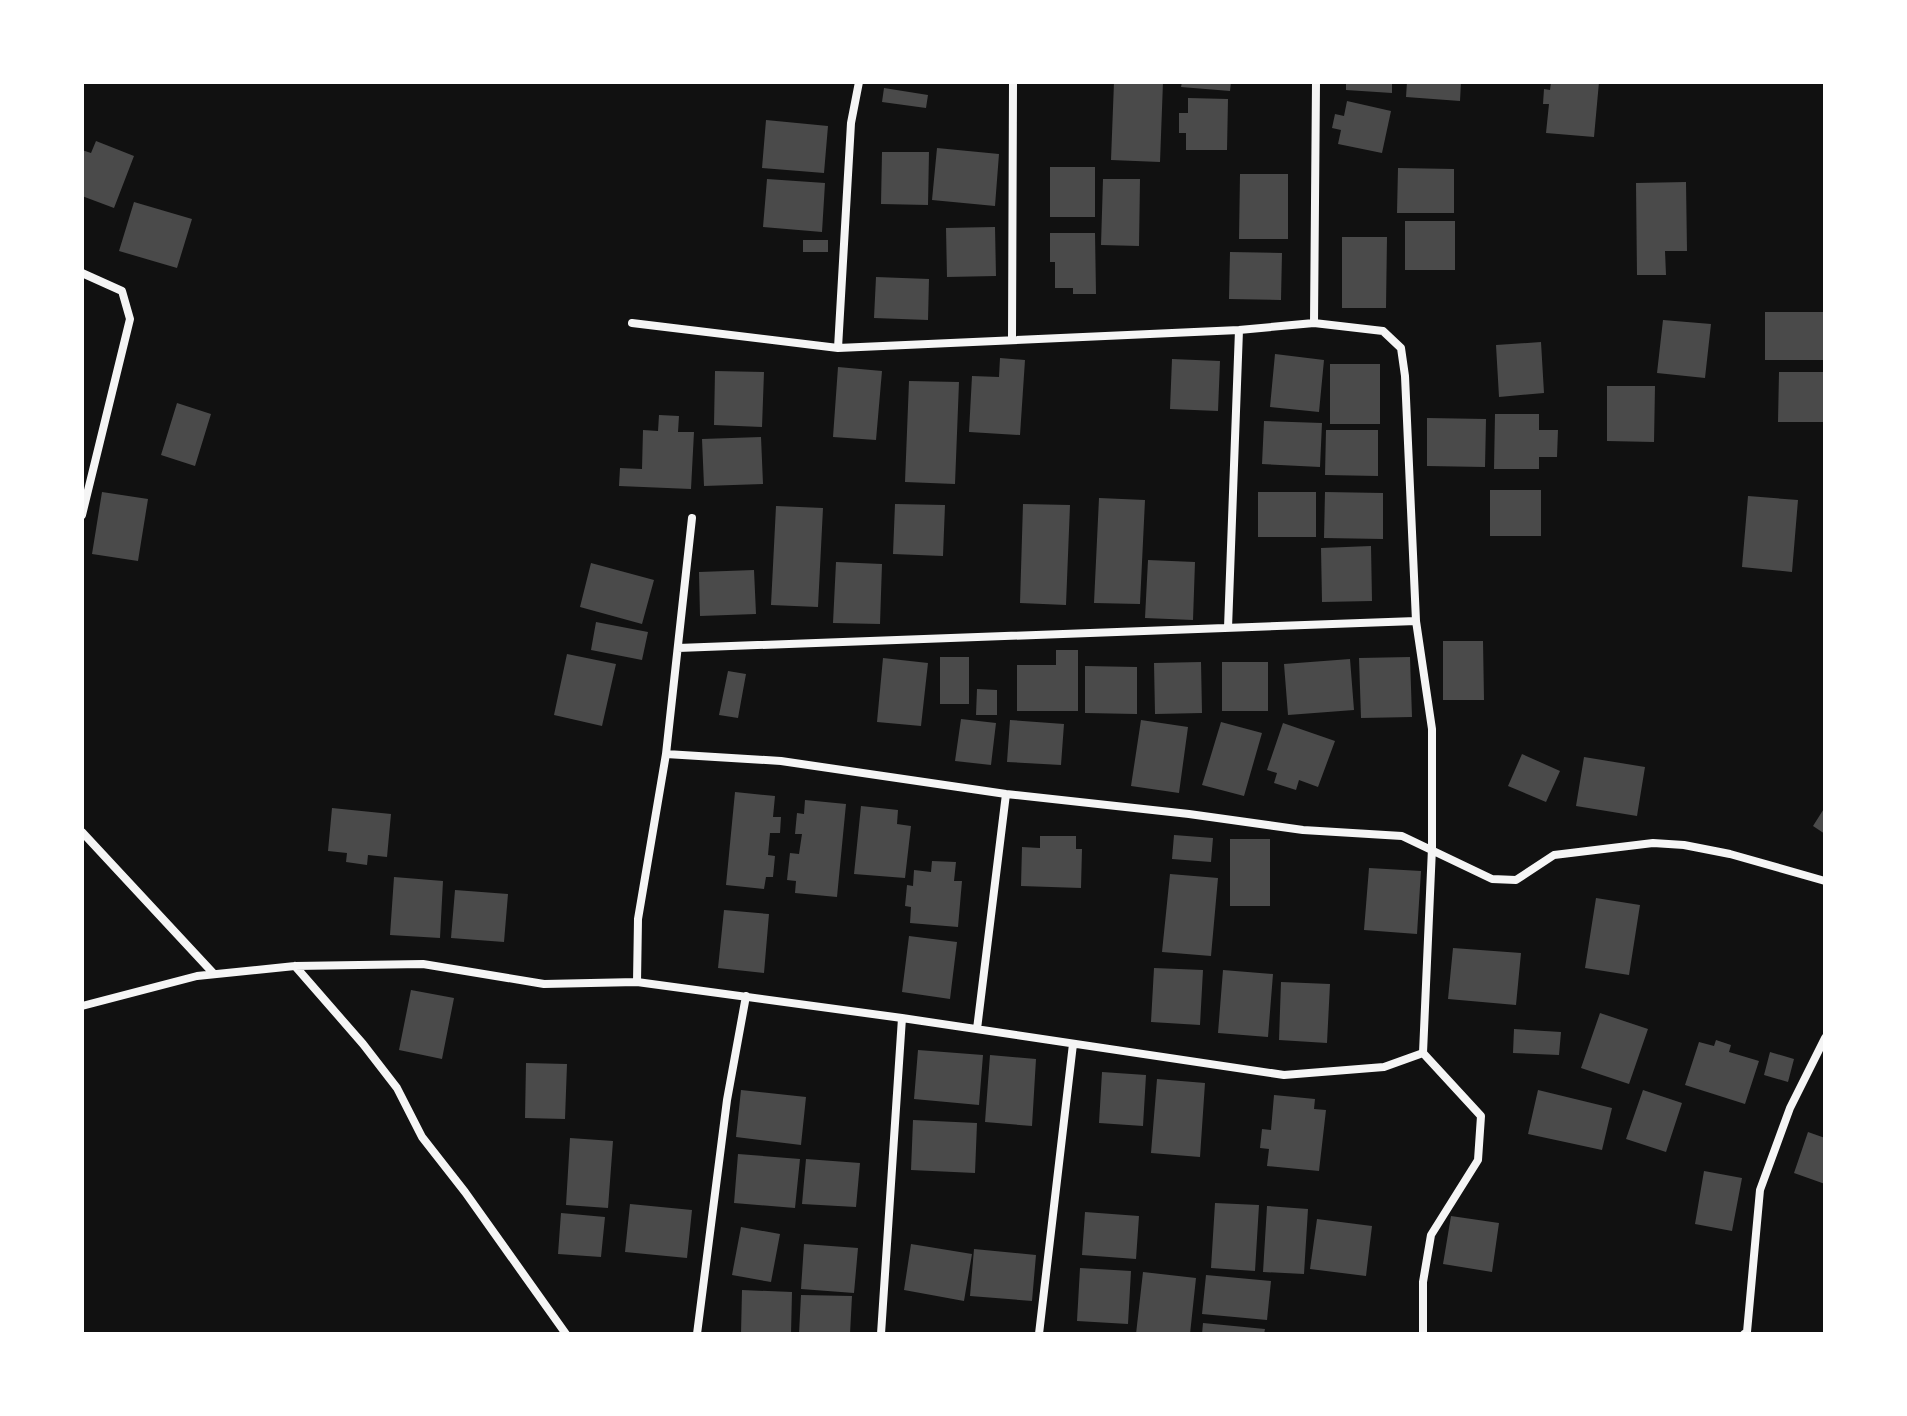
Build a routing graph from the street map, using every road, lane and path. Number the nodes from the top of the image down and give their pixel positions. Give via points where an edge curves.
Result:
1 (859, 82) edge
2 (1013, 82) edge
3 (1316, 82) edge
4 (82, 273) edge
5 (632, 323) dead end
6 (1314, 323) junction
7 (1239, 330) junction
8 (1012, 340) junction
9 (838, 348) junction
10 (82, 515) edge
11 (692, 518) dead end
12 (1416, 621) junction
13 (1228, 628) junction
14 (678, 648) junction
15 (666, 754) junction
16 (1006, 794) junction
17 (82, 832) edge
18 (1432, 848) junction
19 (1825, 881) edge
20 (295, 966) junction
21 (214, 974) junction
22 (637, 982) junction
23 (746, 996) junction
24 (82, 1006) edge
25 (902, 1018) junction
26 (977, 1029) junction
27 (1825, 1038) edge
28 (1073, 1044) junction
29 (1423, 1053) junction
30 (566, 1334) edge
31 (697, 1334) edge
32 (881, 1334) edge
33 (1039, 1334) edge
34 (1423, 1334) edge
35 (1744, 1334) edge

1 - 9 street via 851,123
2 - 8 street
3 - 6 street
4 - 10 street via 122,291 130,319
5 - 9 street
6 - 7 street
6 - 12 street via 1383,331 1401,348
7 - 8 street
7 - 13 street
8 - 9 street
11 - 14 street
12 - 13 street
12 - 18 street via 1432,729
13 - 14 street
14 - 15 street
15 - 16 street via 781,761
15 - 22 street via 638,919
16 - 18 street via 1303,830 1402,836
16 - 26 street
17 - 21 street
18 - 19 street via 1492,879 1516,880 1554,855 1653,843 1730,854
18 - 29 street
20 - 21 street
20 - 22 street via 423,964 544,984
20 - 30 street via 397,1088 422,1137
21 - 24 street
22 - 23 street
23 - 25 street
23 - 31 street
25 - 26 street
25 - 32 street
26 - 28 street
27 - 35 street via 1790,1108 1760,1190
28 - 29 street via 1284,1075 1384,1067
28 - 33 street
29 - 34 street via 1481,1116 1478,1160 1431,1235 1423,1282

